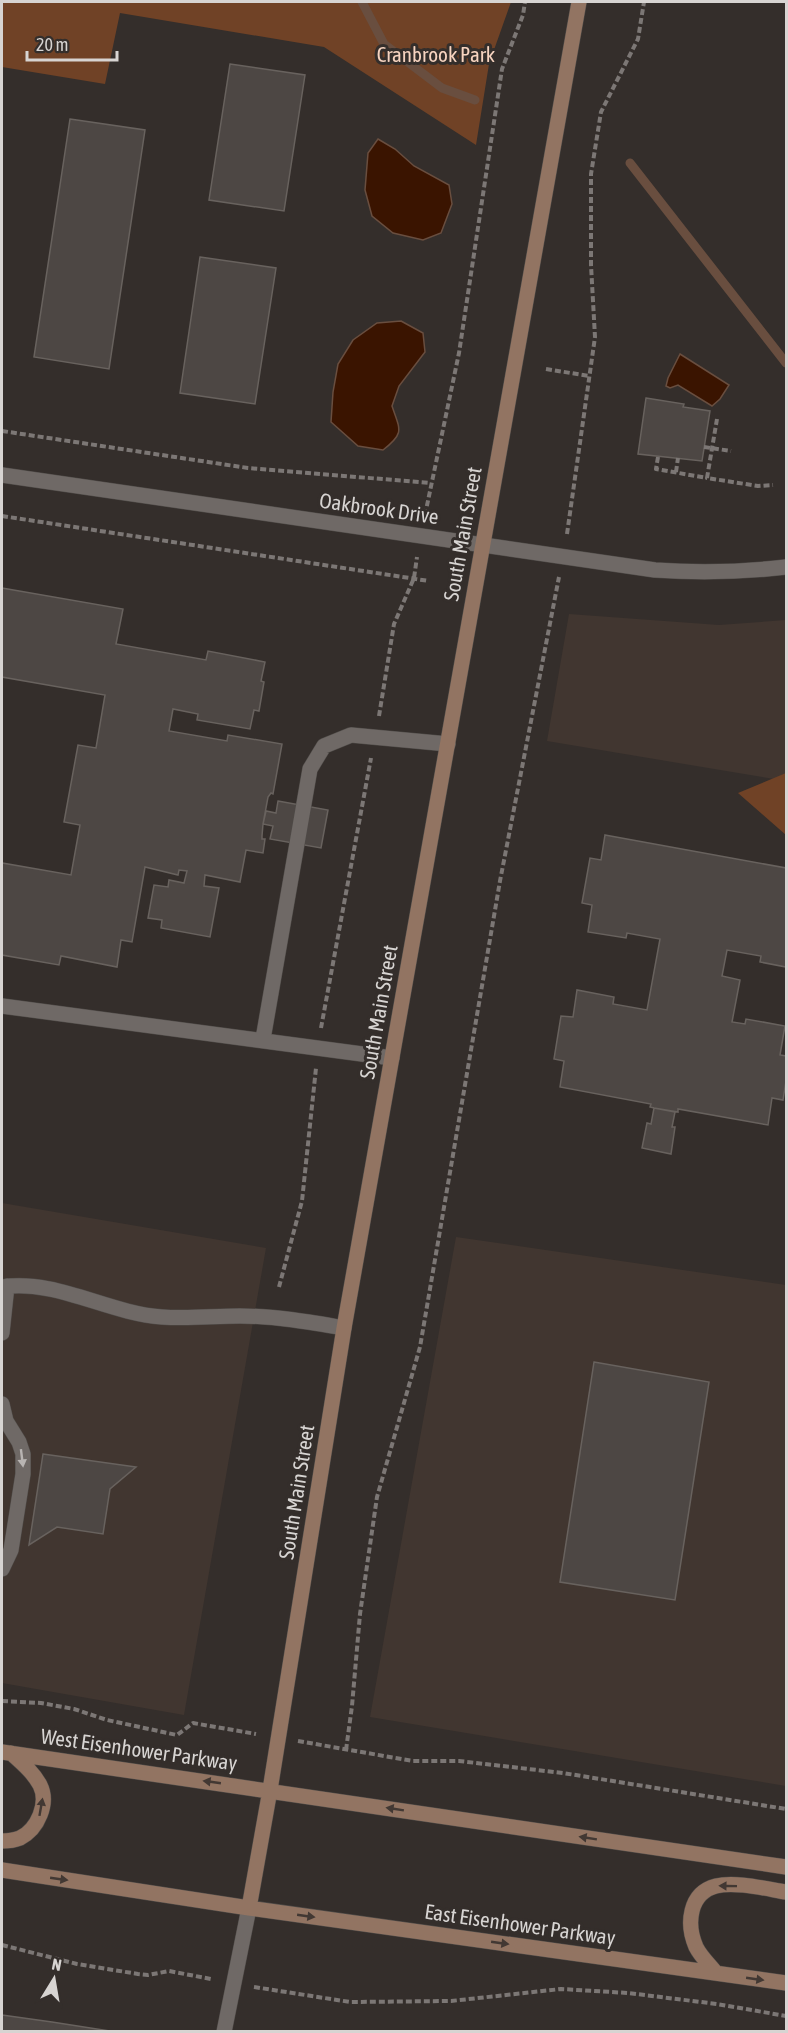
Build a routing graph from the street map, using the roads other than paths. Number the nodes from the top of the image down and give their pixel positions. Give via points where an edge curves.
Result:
1 (579, 2) edge
2 (2, 475) edge
3 (483, 546) junction
4 (786, 567) edge
5 (448, 744) junction
6 (2, 1006) edge
7 (262, 1040) junction
8 (392, 1058) junction
9 (4, 1286) edge
10 (344, 1328) junction
11 (2, 1333) edge
12 (2, 1404) edge
13 (2, 1569) edge
14 (7, 1753) edge
15 (270, 1790) junction
16 (2, 1841) edge
17 (786, 1867) edge
18 (2, 1870) edge
19 (786, 1892) edge
20 (249, 1908) junction
21 (716, 1973) junction
22 (786, 1983) edge
23 (224, 2031) edge

1 - 3 street, South Main Street
2 - 3 street, Oakbrook Drive
3 - 4 street, Oakbrook Drive via 655,570
3 - 5 street, South Main Street
5 - 7 street via 351,735 324,746 310,769
5 - 8 street, South Main Street
6 - 7 street
7 - 8 street
8 - 10 street, South Main Street
9 - 10 street via 56,1290 119,1310 162,1317 251,1316
9 - 11 street
10 - 15 street, South Main Street
12 -> 13 street via 23,1454 11,1550
15 -> 14 street, West Eisenhower Parkway
16 -> 14 street via 21,1838 36,1824 44,1805 42,1788 31,1771
17 -> 15 street
15 - 20 street, South Main Street
18 -> 20 street
19 -> 21 street via 718,1885 703,1891 692,1906 690,1927 697,1949
20 -> 21 street, East Eisenhower Parkway
20 - 23 street, South Main Street
21 -> 22 street, East Eisenhower Parkway

